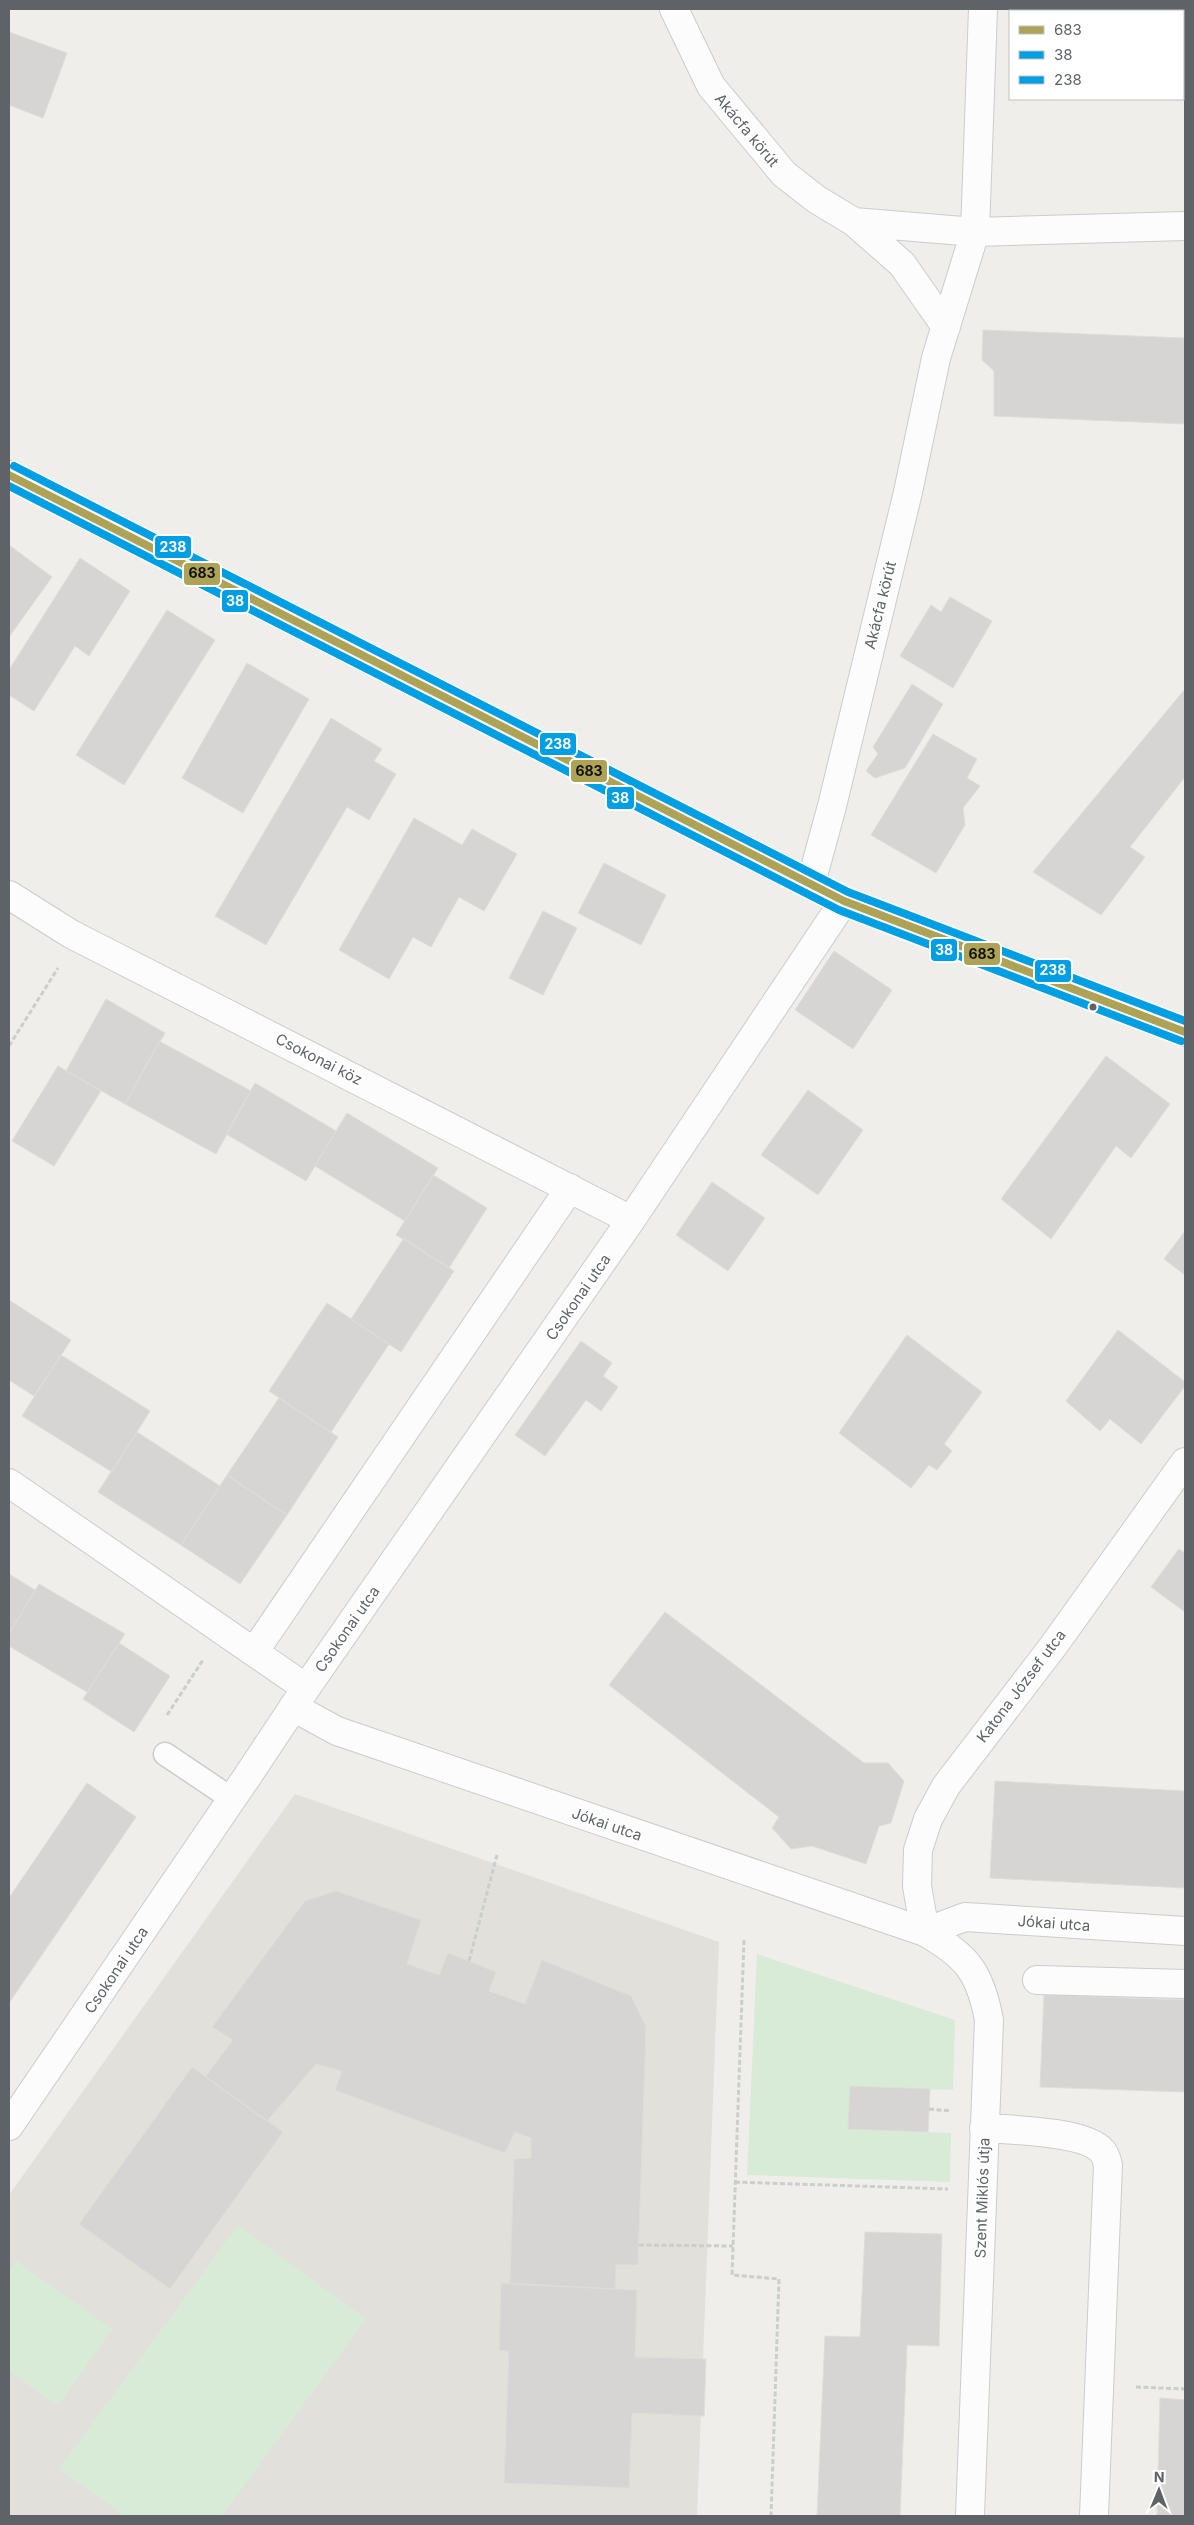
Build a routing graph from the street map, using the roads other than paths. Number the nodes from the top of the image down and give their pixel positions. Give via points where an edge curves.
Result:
1 (674, 9) edge
2 (983, 9) edge
3 (854, 222) junction
4 (1185, 226) edge
5 (975, 232) junction
6 (946, 326) junction
7 (9, 474) edge
8 (811, 883) junction
9 (9, 895) edge
10 (844, 901) junction
11 (1185, 1032) edge
12 (570, 1188) junction
13 (631, 1220) junction
14 (1185, 1462) edge
15 (9, 1483) edge
16 (254, 1652) junction
17 (299, 1697) junction
18 (165, 1754) dead end
19 (232, 1799) junction
20 (1185, 1931) edge
21 (925, 1932) junction
22 (1037, 1980) dead end
23 (1185, 1984) edge
24 (9, 2126) edge
25 (984, 2128) junction
26 (970, 2516) edge
27 (1094, 2516) edge

1 - 3 street, Akácfa körút via 711,86 784,174 816,199
2 - 5 street, Akácfa körút
3 - 5 street, Akácfa körút
3 - 6 street, Akácfa körút via 902,264
4 - 5 street, Akácfa körút
5 - 6 street, Akácfa körút
6 - 8 street, Akácfa körút
7 - 8 street
8 - 10 street
9 - 12 street, Csokonai köz via 71,934
10 - 11 street
10 - 13 street, Csokonai utca
12 - 13 street, Csokonai köz
12 - 16 street
13 - 17 street, Csokonai utca
14 - 21 street, Katona József utca via 1054,1645 946,1786 928,1819 918,1850 917,1886
15 - 16 street, Csokonai utca
16 - 17 street, Csokonai utca
17 - 19 street, Csokonai utca
17 - 21 street, Jókai utca via 337,1731
18 - 19 lane
19 - 24 street, Csokonai utca
20 - 21 street, Jókai utca via 965,1917
21 - 25 street, Jókai utca via 948,1946 969,1966 983,1990 989,2020
22 - 23 street
25 - 26 street, Szent Miklós útja
25 - 27 street, Szent Miklós útja via 1061,2134 1090,2143 1103,2151 1108,2166

